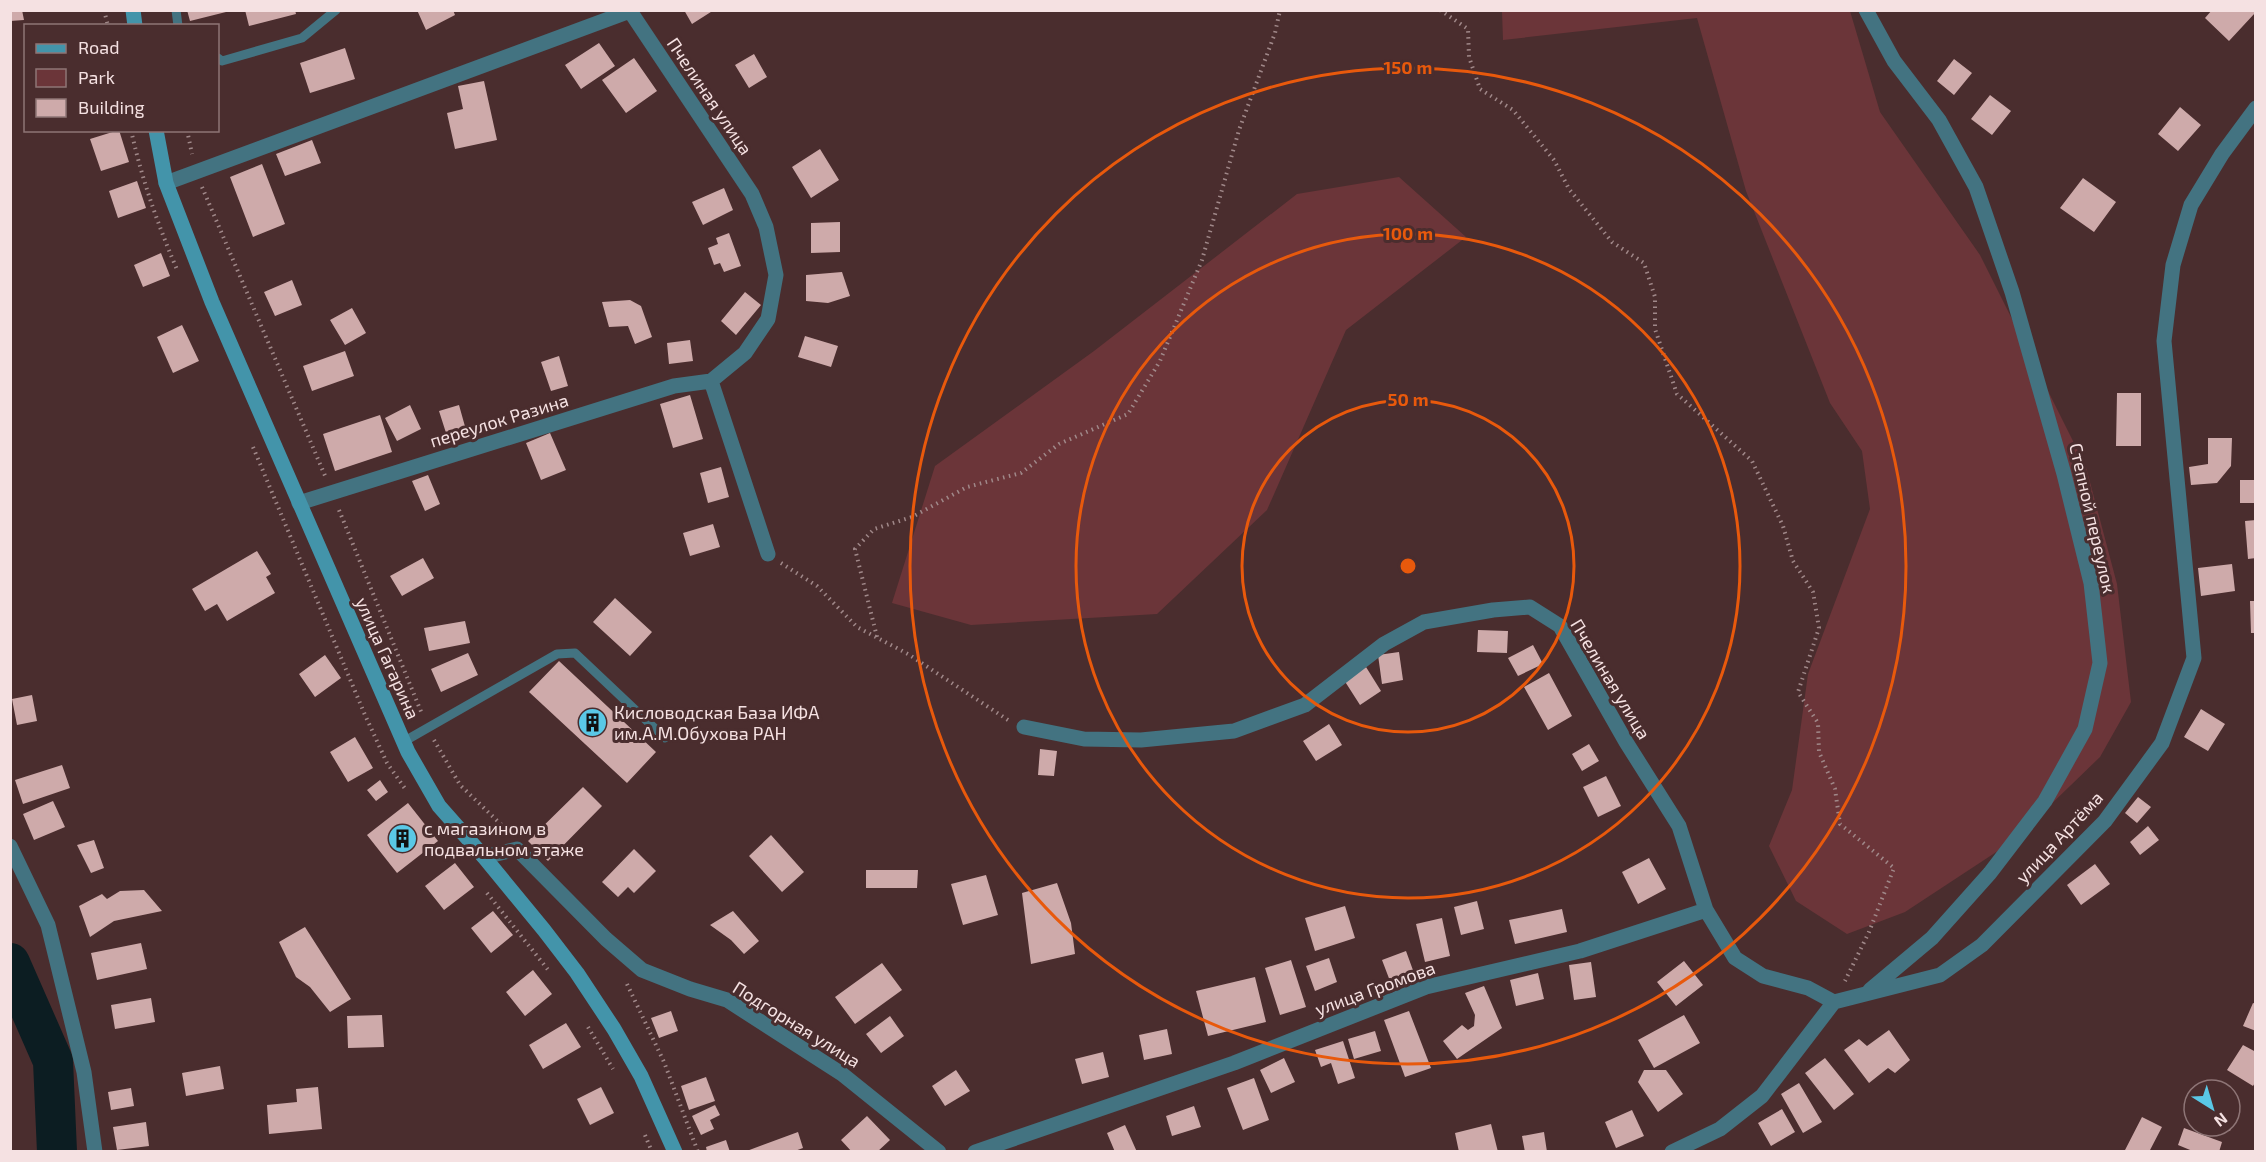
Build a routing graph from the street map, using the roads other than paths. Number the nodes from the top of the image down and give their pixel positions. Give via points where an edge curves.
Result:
1 (336, 10) edge
2 (1866, 10) edge
3 (630, 11) edge
4 (219, 59) edge
5 (2256, 108) edge
6 (156, 132) edge
7 (166, 183) junction
8 (711, 381) junction
9 (299, 503) junction
10 (768, 554) road end
11 (1024, 727) road end
12 (665, 738) dead end
13 (403, 742) junction
14 (10, 846) edge
15 (484, 857) junction
16 (1706, 910) junction
17 (1866, 994) junction
18 (1836, 1002) junction
19 (95, 1152) edge
20 (675, 1152) edge
21 (939, 1152) edge
22 (975, 1152) edge
23 (1672, 1152) edge

1 - 4 lane via 302,38
2 - 17 street, Степной переулок via 1894,61 1939,120 1976,187 2012,292 2064,474 2091,583 2100,663 2085,729 2044,801 1990,873 1932,938
3 - 7 street, Пчелиная улица
3 - 8 street, Пчелиная улица via 752,194 766,227 776,275 768,319 745,354
5 - 17 street, улица Артёма via 2191,205 2173,266 2164,341 2194,658 2162,743 2105,821 1982,945 1940,975
6 - 7 street, улица Гагарина
7 - 9 street, улица Гагарина via 212,303
8 - 9 street, переулок Разина via 674,387
8 - 10 street
9 - 13 street, улица Гагарина
11 - 16 street, Пчелиная улица via 1084,739 1141,740 1234,731 1305,705 1384,644 1424,622 1530,607 1560,626 1679,826
12 - 13 lane via 575,652 557,654
13 - 15 street, улица Гагарина via 439,806
14 - 19 street via 48,925 84,1072
15 - 20 street, улица Гагарина via 557,947 614,1029 641,1076
15 - 21 street, Подгорная улица via 517,849 642,970 727,1000 842,1074
16 - 18 street via 1735,958 1763,976 1808,988
16 - 22 street, улица Громова via 1580,951 1426,987 1234,1063
17 - 18 street, улица Артёма
18 - 23 street via 1762,1096 1720,1129

